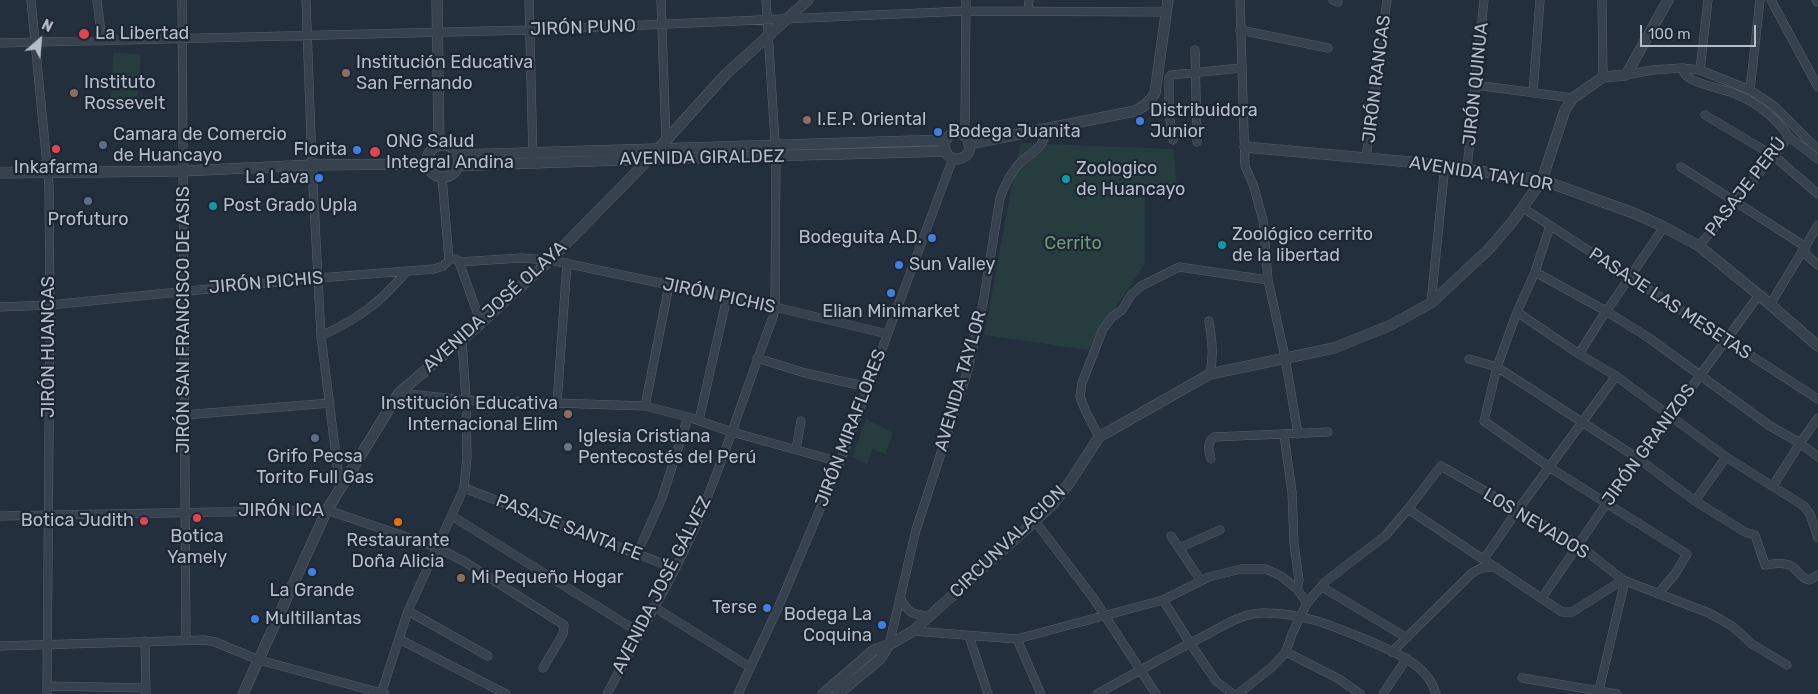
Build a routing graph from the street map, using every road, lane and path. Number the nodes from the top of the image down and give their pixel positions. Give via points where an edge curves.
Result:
1 (31, 0) edge
2 (97, 0) edge
3 (182, 0) edge
4 (306, 0) edge
5 (437, 0) edge
6 (529, 0) edge
7 (661, 0) edge
8 (766, 0) edge
9 (808, 0) edge
10 (966, 0) edge
11 (1028, 0) edge
12 (1168, 0) edge
13 (1240, 0) edge
14 (1387, 0) edge
15 (1484, 0) edge
16 (1540, 0) edge
17 (1602, 0) edge
18 (1668, 0) edge
19 (1708, 0) edge
20 (1760, 0) edge
21 (1771, 0) edge
22 (1028, 10) junction
23 (966, 11) junction
24 (1166, 12) junction
25 (787, 19) junction
26 (767, 20) junction
27 (662, 25) junction
28 (530, 30) junction
29 (1240, 30) junction
30 (437, 33) junction
31 (308, 36) junction
32 (768, 36) junction
33 (183, 39) junction
34 (102, 41) junction
35 (35, 42) junction
36 (0, 43) edge
37 (1328, 48) dead end
38 (1195, 50) dead end
39 (1241, 68) junction
40 (1684, 68) junction
41 (1700, 70) junction
42 (1195, 73) junction
43 (1626, 75) junction
44 (1603, 77) junction
45 (1475, 85) junction
46 (1818, 87) edge
47 (1750, 90) junction
48 (1533, 93) junction
49 (1573, 98) junction
50 (1705, 115) dead end
51 (1046, 130) junction
52 (963, 135) junction
53 (1789, 137) junction
54 (666, 140) junction
55 (1173, 140) dead end
56 (1197, 142) dead end
57 (970, 144) junction
58 (439, 145) junction
59 (1245, 147) junction
60 (1818, 148) edge
61 (657, 149) junction
62 (948, 150) junction
63 (775, 152) junction
64 (1774, 156) junction
65 (533, 158) junction
66 (650, 158) junction
67 (1366, 158) junction
68 (1818, 159) edge
69 (458, 160) junction
70 (423, 164) junction
71 (312, 165) junction
72 (1445, 165) junction
73 (1681, 167) dead end
74 (1467, 169) junction
75 (182, 171) junction
76 (48, 172) junction
77 (0, 173) edge
78 (442, 177) junction
79 (1542, 180) junction
80 (1818, 194) edge
81 (1736, 202) junction
82 (1522, 208) junction
83 (1818, 225) edge
84 (1550, 226) junction
85 (1664, 226) junction
86 (1699, 246) junction
87 (1804, 250) junction
88 (449, 260) junction
89 (550, 260) junction
90 (459, 262) junction
91 (567, 263) junction
92 (1818, 265) edge
93 (406, 272) junction
94 (1535, 272) junction
95 (1630, 277) junction
96 (318, 278) junction
97 (1268, 280) junction
98 (669, 285) junction
99 (184, 291) junction
100 (1759, 294) junction
101 (727, 297) junction
102 (1431, 304) junction
103 (50, 305) junction
104 (1770, 305) junction
105 (0, 307) edge
106 (775, 307) junction
107 (1606, 311) junction
108 (1517, 312) junction
109 (1209, 321) dead end
110 (481, 324) junction
111 (887, 334) junction
112 (322, 336) junction
113 (462, 340) junction
114 (1726, 340) junction
115 (1818, 346) edge
116 (1579, 354) junction
117 (1285, 357) junction
118 (757, 358) junction
119 (1469, 359) dead end
120 (1497, 367) junction
121 (1210, 374) junction
122 (1616, 376) junction
123 (1700, 376) junction
124 (868, 387) junction
125 (399, 393) junction
126 (1818, 399) edge
127 (466, 400) junction
128 (330, 403) junction
129 (557, 403) junction
130 (645, 406) junction
131 (184, 415) junction
132 (1670, 415) junction
133 (688, 417) junction
134 (1818, 419) edge
135 (699, 420) junction
136 (801, 421) dead end
137 (1582, 423) junction
138 (732, 432) junction
139 (1328, 432) dead end
140 (1298, 434) junction
141 (1284, 435) junction
142 (1099, 437) junction
143 (1800, 443) junction
144 (796, 449) junction
145 (1726, 457) junction
146 (1818, 457) edge
147 (1211, 459) dead end
148 (1639, 459) junction
149 (840, 462) junction
150 (1549, 467) junction
151 (1773, 486) junction
152 (340, 488) junction
153 (464, 488) junction
154 (1695, 501) junction
155 (1606, 504) junction
156 (1408, 509) junction
157 (327, 510) junction
158 (1517, 510) junction
159 (185, 512) junction
160 (48, 515) junction
161 (0, 516) edge
162 (452, 516) junction
163 (1034, 521) junction
164 (1220, 530) dead end
165 (1172, 536) dead end
166 (1818, 538) edge
167 (1579, 545) junction
168 (436, 547) junction
169 (1179, 548) junction
170 (636, 554) junction
171 (1484, 559) junction
172 (1496, 567) junction
173 (674, 568) junction
174 (1818, 575) edge
175 (1201, 581) junction
176 (1624, 581) junction
177 (1322, 587) junction
178 (1297, 589) junction
179 (1658, 594) junction
180 (900, 597) junction
181 (1542, 598) junction
182 (1163, 600) junction
183 (1307, 604) junction
184 (654, 607) junction
185 (408, 611) junction
186 (1105, 615) junction
187 (929, 616) junction
188 (1301, 616) junction
189 (913, 631) junction
190 (640, 633) junction
191 (969, 636) junction
192 (1407, 638) junction
193 (399, 639) junction
194 (1017, 639) junction
195 (186, 640) junction
196 (145, 641) junction
197 (1190, 643) junction
198 (48, 644) junction
199 (889, 645) junction
200 (0, 646) edge
201 (1286, 652) junction
202 (1392, 652) junction
203 (488, 656) dead end
204 (1407, 658) junction
205 (259, 660) junction
206 (744, 664) dead end
207 (1788, 665) dead end
208 (543, 668) dead end
209 (1140, 670) junction
210 (1522, 678) dead end
211 (48, 690) edge
212 (146, 691) edge
213 (1040, 692) dead end
214 (1599, 692) edge
215 (1239, 693) edge
216 (243, 694) edge
217 (383, 694) edge
218 (506, 694) edge
219 (607, 694) edge
220 (738, 694) edge
221 (824, 694) edge
222 (838, 694) edge
223 (988, 694) edge
224 (1097, 694) edge
225 (1156, 694) edge
226 (1360, 694) edge
227 (1383, 694) edge
228 (1436, 694) edge
229 (1617, 694) edge

1 - 35 street, JIRÓN HUANCAS
2 - 34 street
3 - 33 street, JIRÓN SAN FRANCISCO DE ASIS
4 - 31 street
5 - 30 street
6 - 28 street
7 - 27 street
8 - 26 street, AVENIDA JOSÉ GÁLVEZ
9 - 25 street, AVENIDA JOSÉ OLAYA
10 - 23 street
11 - 22 street
12 - 24 street
13 - 29 street
14 - 67 street, JIRÓN RANCAS
15 - 45 street, JIRÓN QUINUA
16 - 48 street
17 - 44 street
18 - 43 street
19 - 41 street
20 - 47 street
21 - 46 street
22 - 23 street, JIRÓN PUNO
22 - 24 street, JIRÓN PUNO
23 - 25 street, JIRÓN PUNO
23 - 52 street
24 - 51 street via 1155,93 1148,103 1136,111
25 - 26 street, JIRÓN PUNO
25 - 32 street, AVENIDA JOSÉ OLAYA
26 - 27 street, JIRÓN PUNO
26 - 32 street, AVENIDA JOSÉ GÁLVEZ
27 - 28 street, JIRÓN PUNO
27 - 54 street
28 - 30 street, JIRÓN PUNO
28 - 65 street
29 - 37 street
29 - 39 street
30 - 31 street, JIRÓN PUNO
30 - 58 street
31 - 33 street, JIRÓN PUNO
31 - 71 street
32 - 54 street, AVENIDA JOSÉ OLAYA via 726,74
32 - 63 street, AVENIDA JOSÉ GÁLVEZ
33 - 34 street, JIRÓN PUNO
33 - 75 street, JIRÓN SAN FRANCISCO DE ASIS
34 - 35 street, JIRÓN PUNO
35 - 36 street, JIRÓN PUNO
35 - 76 street, JIRÓN HUANCAS
38 - 42 street
39 - 42 street
39 - 59 street
40 - 41 street
40 - 43 street
40 - 53 street, PASAJE PERÚ via 1684,73 1692,79 1754,104 1778,122
41 - 47 street
42 - 55 street via 1170,75 1169,78
42 - 56 street
43 - 44 street
44 - 49 street
45 - 48 street
45 - 74 street, JIRÓN QUINUA
47 - 60 street via 1774,106
48 - 49 street
49 - 79 street, CIRCUNVALACION via 1565,110
50 - 64 street
51 - 57 street
51 - 180 street, AVENIDA TAYLOR via 1041,146 1018,166 1000,198 968,370 916,530
52 - 57 street
52 - 62 street via 953,134
53 - 64 street, PASAJE PERÚ
53 - 68 street
54 - 61 street, AVENIDA JOSÉ OLAYA
57 - 62 street via 969,150 959,158
58 - 69 street via 451,147
58 - 70 street via 429,152
59 - 67 street, AVENIDA TAYLOR
59 - 97 street via 1245,166 1264,220
61 - 63 street, AVENIDA GIRALDEZ
61 - 65 street, AVENIDA GIRALDEZ
61 - 66 street, AVENIDA JOSÉ OLAYA
62 - 63 street, AVENIDA GIRALDEZ
62 - 111 street, JIRÓN MIRAFLORES
63 - 66 street, AVENIDA GIRALDEZ
63 - 106 street, AVENIDA JOSÉ GÁLVEZ
64 - 80 street
64 - 81 street, PASAJE PERÚ
65 - 66 street, AVENIDA GIRALDEZ
65 - 69 street, AVENIDA GIRALDEZ
66 - 89 street, AVENIDA JOSÉ OLAYA
67 - 72 street, AVENIDA TAYLOR
69 - 78 street via 452,174
70 - 71 street
70 - 78 street via 433,174
71 - 75 street
71 - 96 street
72 - 74 street, AVENIDA TAYLOR
72 - 102 street
73 - 81 street
74 - 79 street, AVENIDA TAYLOR
75 - 76 street
75 - 99 street, JIRÓN SAN FRANCISCO DE ASIS
76 - 77 street
76 - 103 street, JIRÓN HUANCAS
78 - 88 street
79 - 82 street, CIRCUNVALACION
79 - 85 street, AVENIDA TAYLOR
81 - 86 street, PASAJE PERÚ
81 - 87 street
82 - 84 street, PASAJE LAS MESETAS
82 - 102 street, CIRCUNVALACION via 1488,250
83 - 87 street
84 - 94 street
84 - 95 street, PASAJE LAS MESETAS
85 - 86 street, AVENIDA TAYLOR
85 - 95 street
86 - 100 street, AVENIDA TAYLOR
87 - 92 street
87 - 104 street
88 - 90 street, JIRÓN PICHIS
88 - 93 street, JIRÓN PICHIS via 439,268
89 - 90 street, JIRÓN PICHIS via 521,258
89 - 91 street, JIRÓN PICHIS
89 - 110 street, AVENIDA JOSÉ OLAYA
90 - 110 street
91 - 98 street, JIRÓN PICHIS
91 - 129 street
93 - 96 street, JIRÓN PICHIS
93 - 112 street via 370,308
94 - 107 street
94 - 108 street
95 - 107 street
95 - 114 street, PASAJE LAS MESETAS
96 - 99 street, JIRÓN PICHIS
96 - 112 street
97 - 117 street
97 - 142 street via 1179,267 1141,286 1103,329 1082,383 1080,397
98 - 101 street, JIRÓN PICHIS
98 - 130 street
99 - 103 street, JIRÓN PICHIS
99 - 131 street, JIRÓN SAN FRANCISCO DE ASIS
100 - 104 street, AVENIDA TAYLOR
100 - 114 street, JIRÓN GRANIZOS
101 - 106 street, JIRÓN PICHIS
101 - 135 street
102 - 117 street, CIRCUNVALACION via 1334,348
103 - 105 street, JIRÓN PICHIS
103 - 160 street, JIRÓN HUANCAS
104 - 115 street, AVENIDA TAYLOR
106 - 111 street, JIRÓN PICHIS
106 - 118 street, AVENIDA JOSÉ GÁLVEZ
107 - 116 street
107 - 123 street
108 - 116 street
108 - 120 street
109 - 121 street via 1213,349
110 - 113 street, AVENIDA JOSÉ OLAYA
111 - 124 street, JIRÓN MIRAFLORES
112 - 128 street
113 - 125 street, AVENIDA JOSÉ OLAYA
113 - 127 street
114 - 123 street, JIRÓN GRANIZOS
114 - 126 street, PASAJE LAS MESETAS
116 - 122 street
117 - 121 street, CIRCUNVALACION
117 - 140 street
118 - 124 street
118 - 138 street, AVENIDA JOSÉ GÁLVEZ
119 - 120 street
120 - 137 street
120 - 150 street via 1484,421
121 - 142 street, CIRCUNVALACION
122 - 132 street
122 - 137 street
123 - 132 street, JIRÓN GRANIZOS
123 - 143 street via 1770,426
124 - 149 street, JIRÓN MIRAFLORES
125 - 127 street
125 - 152 street, AVENIDA JOSÉ OLAYA
127 - 129 street
127 - 153 street
128 - 131 street
128 - 152 street
129 - 130 street
130 - 133 street
131 - 159 street, JIRÓN SAN FRANCISCO DE ASIS
132 - 145 street
132 - 148 street, JIRÓN GRANIZOS
133 - 135 street
133 - 170 street via 662,498
134 - 143 street
135 - 138 street
136 - 144 street
137 - 148 street
137 - 150 street
138 - 144 street
138 - 173 street, AVENIDA JOSÉ GÁLVEZ via 699,518
139 - 140 street
140 - 141 street
141 - 147 street via 1214,437 1208,445
141 - 178 street via 1292,492
142 - 163 street, CIRCUNVALACION via 1065,489
143 - 146 street
143 - 151 street
144 - 149 street
145 - 151 street
145 - 154 street
148 - 154 street
148 - 155 street, JIRÓN GRANIZOS
149 - 220 street, JIRÓN MIRAFLORES
150 - 155 street
150 - 158 street
151 - 166 street via 1804,506
152 - 157 street, AVENIDA JOSÉ OLAYA
153 - 162 street
153 - 170 street, PASAJE SANTA FE
154 - 174 street via 1744,532 1755,535 1766,565 1774,562 1792,566 1809,580
155 - 167 street, JIRÓN GRANIZOS
155 - 179 street via 1688,554
156 - 158 street, LOS NEVADOS via 1441,466
156 - 171 street
156 - 177 street via 1384,536
157 - 159 street, JIRÓN ICA
157 - 168 street, JIRÓN ICA
157 - 205 street, AVENIDA JOSÉ OLAYA
158 - 167 street, LOS NEVADOS
158 - 171 street
159 - 160 street, JIRÓN ICA
159 - 195 street, JIRÓN SAN FRANCISCO DE ASIS
160 - 161 street, JIRÓN ICA
160 - 198 street, JIRÓN HUANCAS
162 - 168 street
162 - 190 street
163 - 186 street
163 - 187 street, CIRCUNVALACION
164 - 169 street
165 - 169 street
167 - 176 street, LOS NEVADOS
167 - 181 street, JIRÓN GRANIZOS
168 - 185 street
168 - 208 street, JIRÓN ICA via 564,625 564,634
169 - 175 street
170 - 173 street, PASAJE SANTA FE
171 - 172 street
172 - 181 street
172 - 192 street via 1481,568 1472,573
173 - 184 street, AVENIDA JOSÉ GÁLVEZ
175 - 178 street via 1241,569 1266,569
175 - 182 street
176 - 179 street, LOS NEVADOS
176 - 181 street via 1572,612 1562,612
176 - 214 street
177 - 183 street
177 - 192 street
178 - 183 street
179 - 207 street, LOS NEVADOS via 1709,613
180 - 187 street via 910,612
180 - 199 street, AVENIDA TAYLOR
182 - 186 street
182 - 197 street
183 - 188 street
184 - 190 street, AVENIDA JOSÉ GÁLVEZ
184 - 206 street
185 - 193 street
185 - 203 street
186 - 194 street
186 - 209 street
187 - 189 street, CIRCUNVALACION
188 - 197 street via 1259,613 1238,618
188 - 201 street
188 - 202 street via 1326,623
189 - 191 street
189 - 199 street, CIRCUNVALACION
190 - 219 street, AVENIDA JOSÉ GÁLVEZ
191 - 194 street
191 - 223 street
192 - 202 street
193 - 217 street
193 - 218 street
194 - 213 street
195 - 196 street
195 - 205 street via 216,642
196 - 198 street
196 - 212 street
197 - 209 street
197 - 215 street via 1216,681
198 - 200 street
198 - 211 street, JIRÓN HUANCAS
199 - 221 street, CIRCUNVALACION via 874,650
199 - 222 street, CIRCUNVALACION via 880,659
201 - 215 street
201 - 226 street via 1339,679
202 - 204 street
204 - 227 street
204 - 228 street via 1425,673
205 - 216 street, AVENIDA JOSÉ OLAYA
205 - 217 street
209 - 224 street
209 - 225 street
210 - 214 street
211 - 212 street
214 - 229 street

